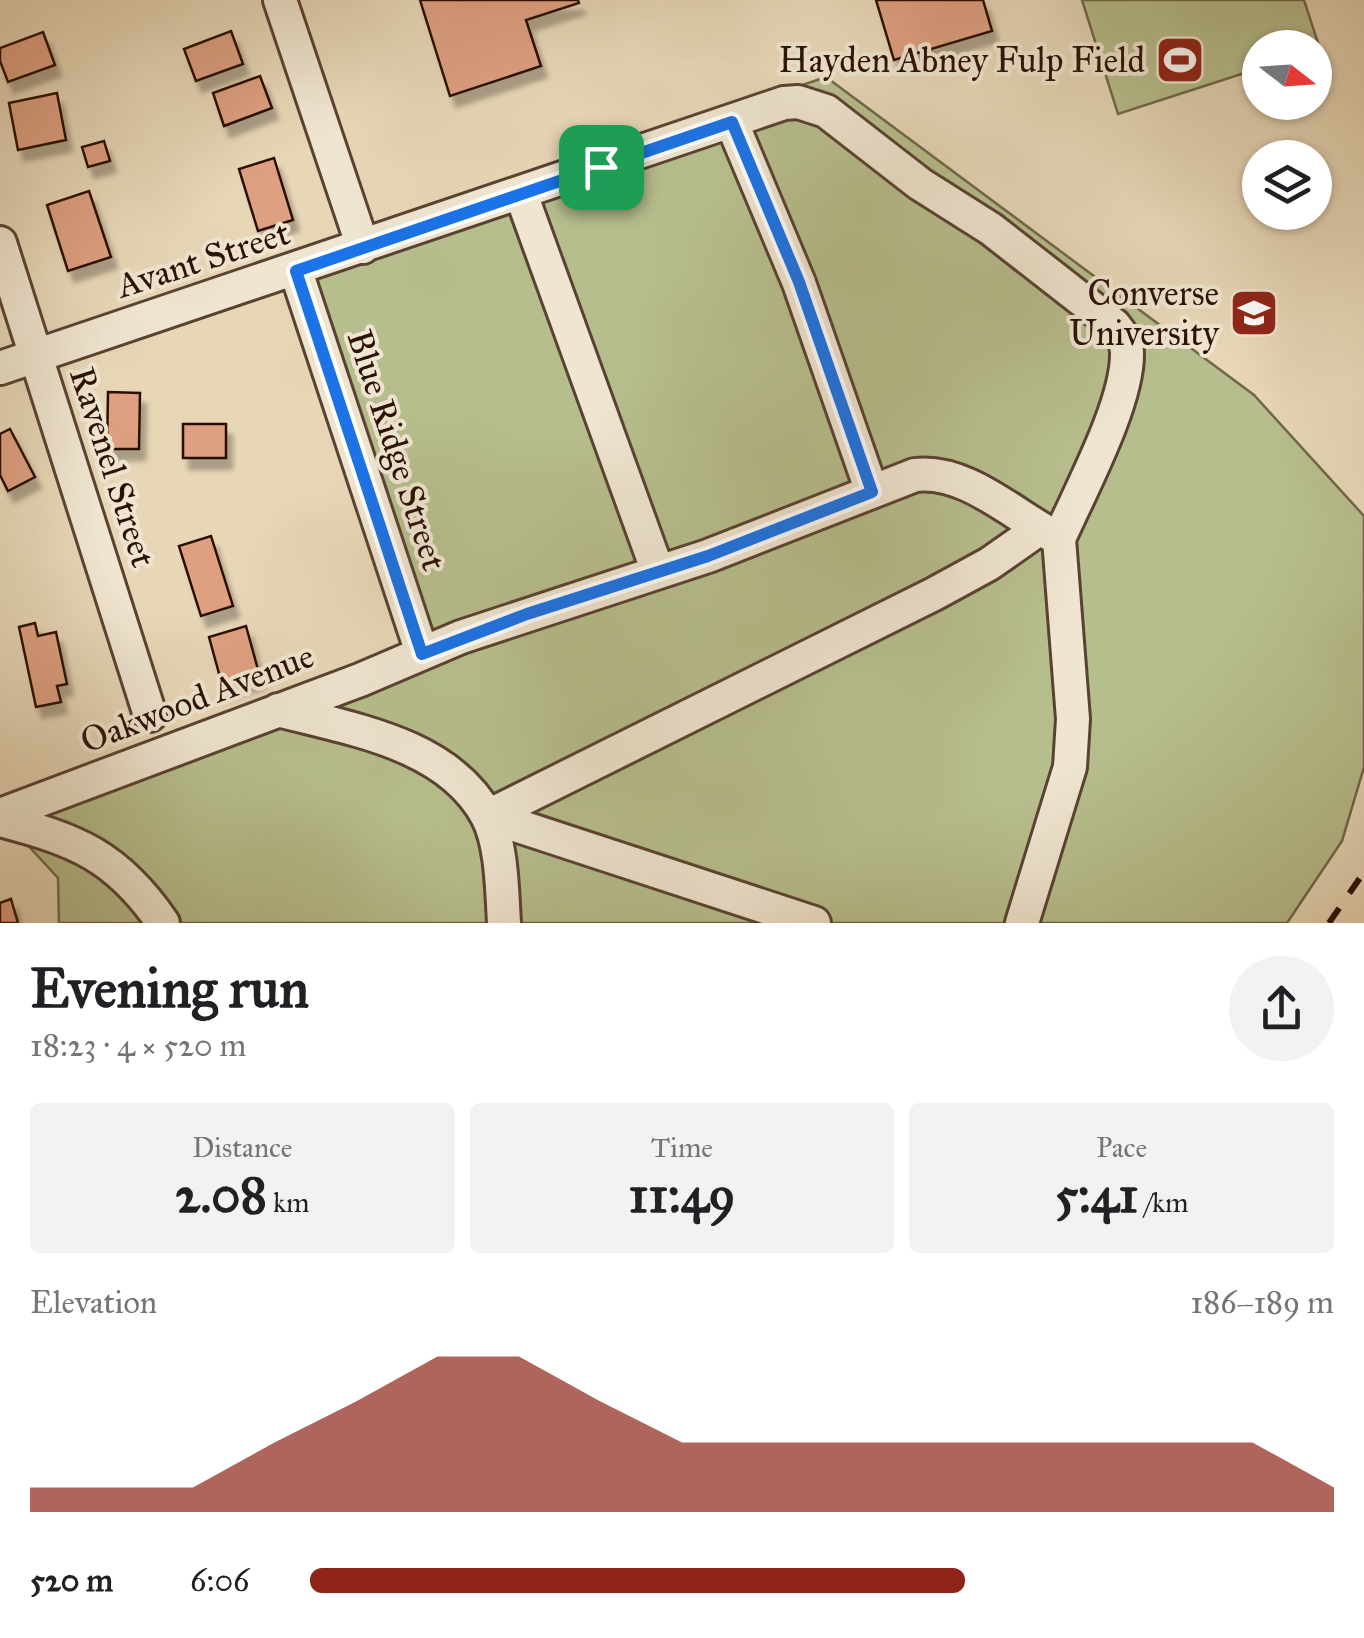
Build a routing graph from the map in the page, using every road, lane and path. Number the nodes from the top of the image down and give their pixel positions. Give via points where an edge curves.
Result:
1 (280, 0) edge
2 (732, 122) junction
3 (521, 194) junction
4 (0, 243) edge
5 (364, 247) junction
6 (296, 271) junction
7 (36, 356) junction
8 (0, 368) edge
9 (872, 492) junction
10 (1049, 534) junction
11 (658, 572) junction
12 (422, 654) junction
13 (278, 710) junction
14 (150, 715) dead end
15 (488, 816) junction
16 (0, 818) edge
17 (163, 923) edge
18 (504, 923) edge
19 (814, 923) edge
20 (1022, 923) edge

1 - 5 street
2 - 3 street, Avant Street
2 - 9 street via 799,282
2 - 10 street, Avant Street via 798,102 826,112 920,184 992,228 1114,325 1128,356 1122,383
3 - 5 street, Avant Street
3 - 11 street
4 - 7 street, Ravenel Street
5 - 6 street, Avant Street
6 - 7 street, Avant Street
6 - 12 street, Blue Ridge Street
7 - 8 street, Avant Street
7 - 14 street, Ravenel Street
9 - 10 street, Oakwood Avenue via 936,473 956,478
9 - 11 street, Oakwood Avenue
10 - 15 street
10 - 20 street via 1073,719 1070,768
11 - 12 street, Oakwood Avenue
12 - 13 street, Oakwood Avenue
13 - 15 street via 397,740 458,779
13 - 16 street, Oakwood Avenue
15 - 18 street
15 - 19 street
16 - 17 street via 103,858 140,890

